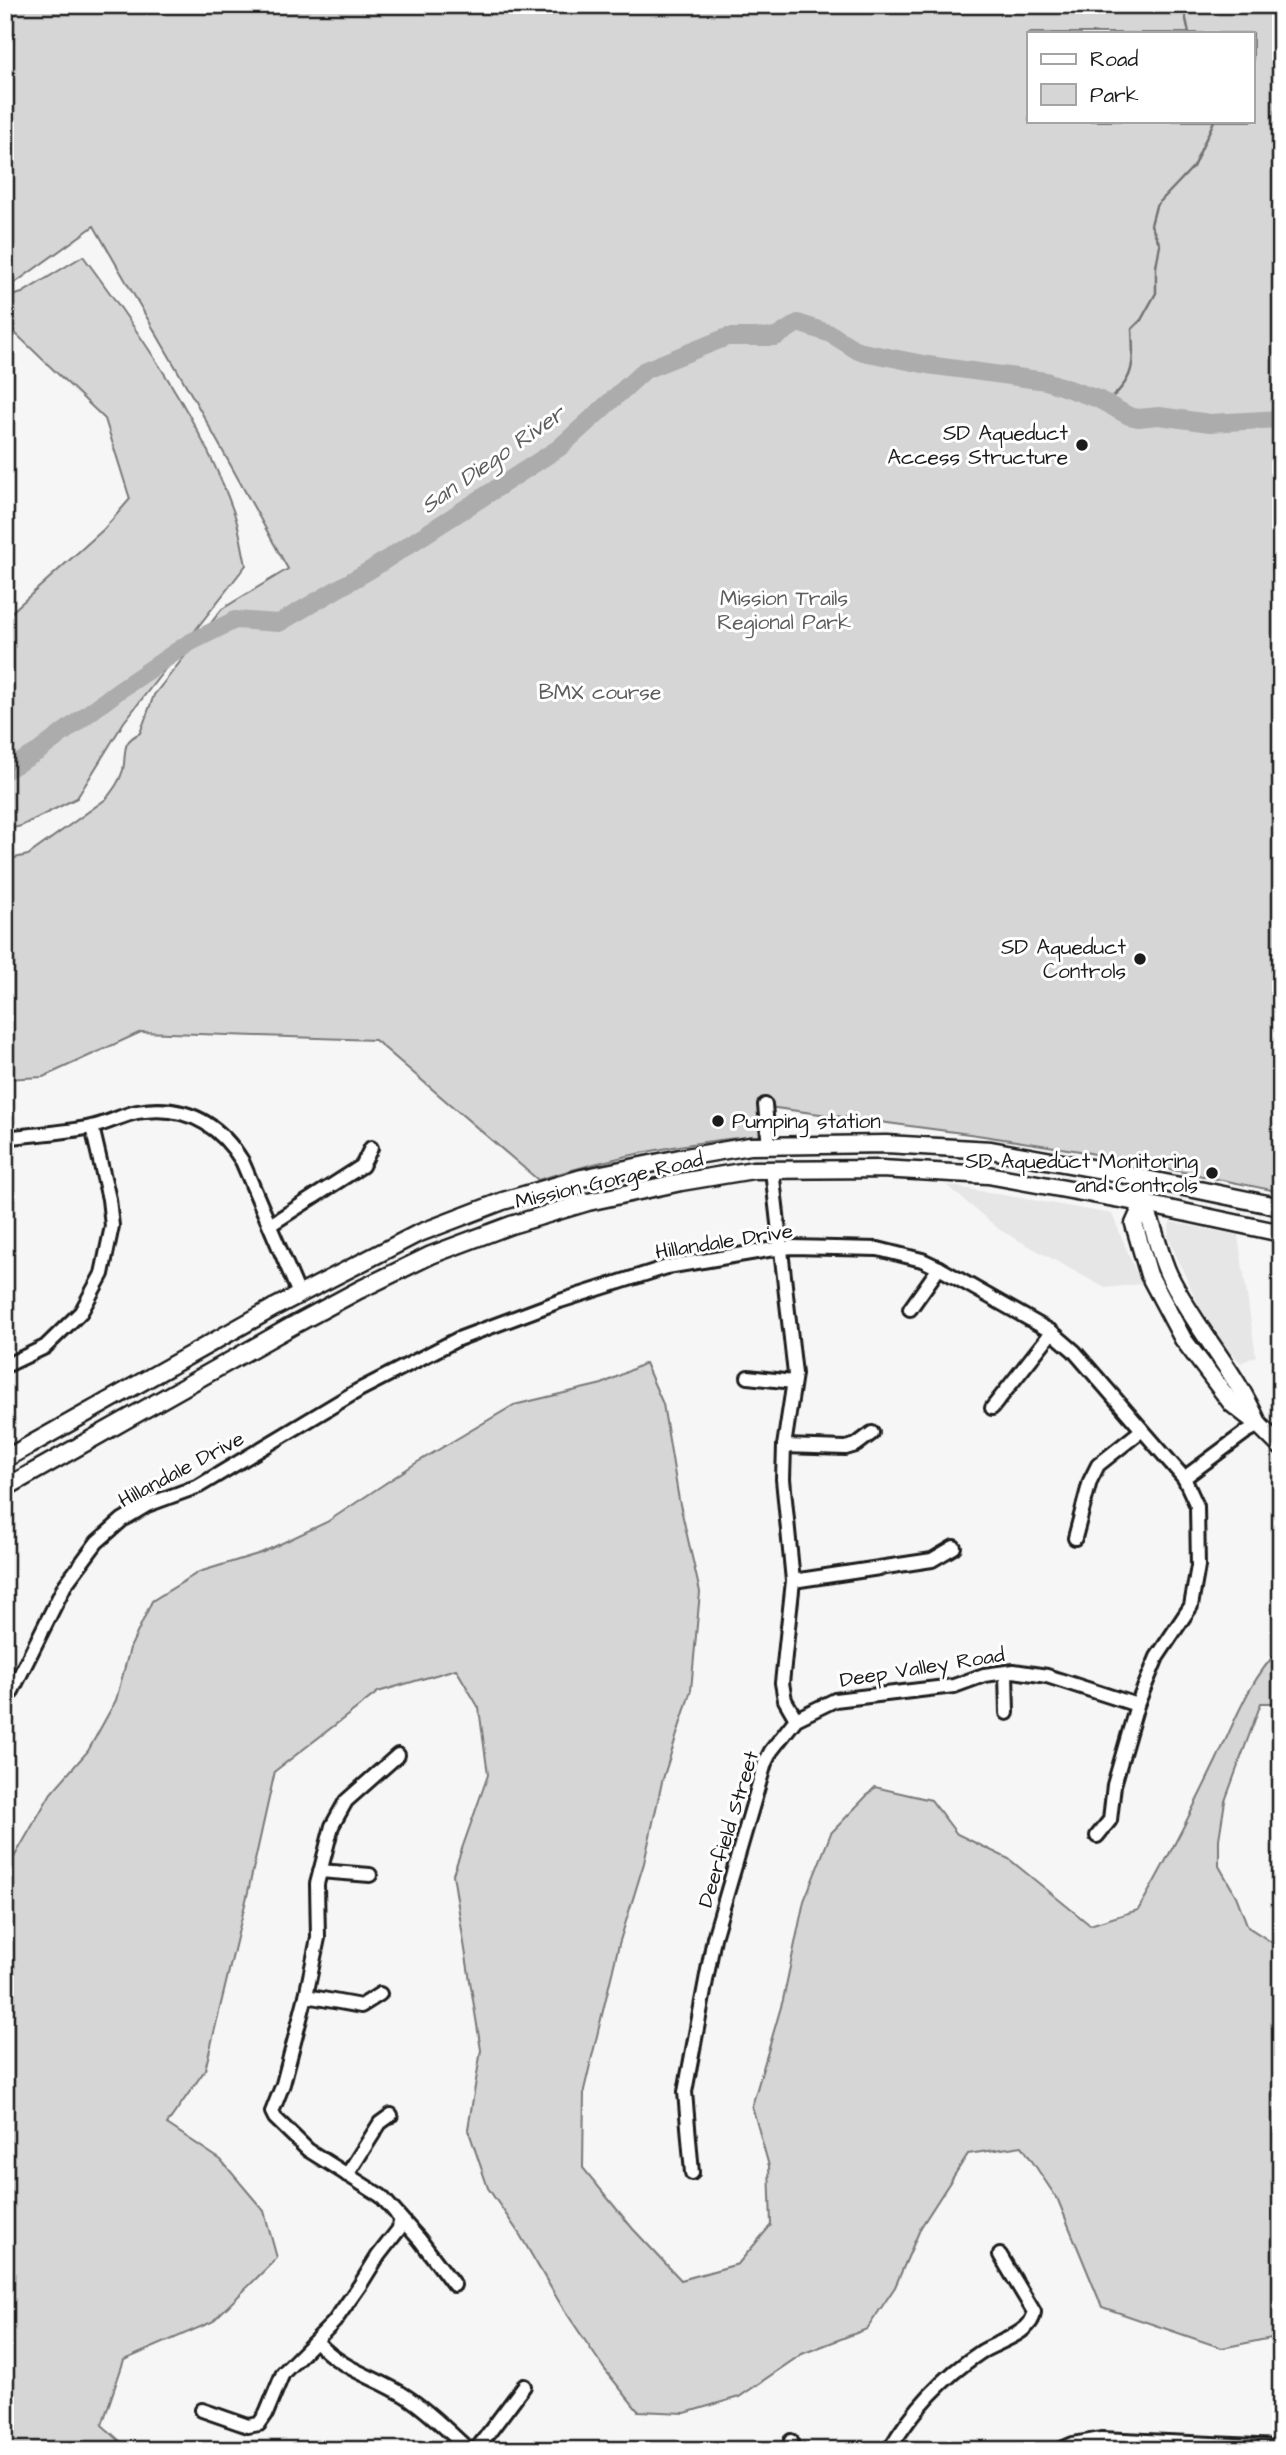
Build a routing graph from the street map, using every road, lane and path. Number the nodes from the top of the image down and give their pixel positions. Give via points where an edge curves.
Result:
1 (765, 1105) dead end
2 (92, 1127) junction
3 (5, 1138) edge
4 (769, 1146) junction
5 (371, 1148) dead end
6 (772, 1170) junction
7 (1146, 1179) junction
8 (1143, 1204) junction
9 (1281, 1207) edge
10 (270, 1225) junction
11 (1281, 1233) edge
12 (780, 1249) junction
13 (939, 1268) junction
14 (299, 1294) junction
15 (910, 1309) dead end
16 (1052, 1332) junction
17 (5, 1366) edge
18 (748, 1377) dead end
19 (793, 1382) junction
20 (992, 1408) dead end
21 (1259, 1425) junction
22 (1142, 1430) junction
23 (872, 1433) dead end
24 (784, 1446) junction
25 (1281, 1447) edge
26 (5, 1459) edge
27 (1184, 1478) junction
28 (5, 1488) edge
29 (1074, 1538) dead end
30 (954, 1547) dead end
31 (793, 1581) junction
32 (1006, 1672) junction
33 (5, 1705) edge
34 (1138, 1705) junction
35 (1007, 1713) dead end
36 (796, 1719) junction
37 (398, 1755) dead end
38 (1097, 1836) dead end
39 (320, 1871) junction
40 (370, 1875) dead end
41 (380, 1994) dead end
42 (306, 1996) junction
43 (391, 2115) dead end
44 (692, 2173) dead end
45 (347, 2175) junction
46 (397, 2215) junction
47 (1000, 2255) dead end
48 (454, 2285) dead end
49 (316, 2340) junction
50 (524, 2386) dead end
51 (202, 2410) dead end
52 (1185, 2446) edge
53 (1281, 2447) edge
54 (470, 2450) edge
55 (477, 2450) edge
56 (889, 2450) edge
57 (1059, 2450) edge

1 - 4 street
2 - 3 street
2 - 10 street via 136,1112 168,1110 203,1121 230,1142
2 - 17 street via 112,1226 102,1274 81,1312 45,1347
4 - 7 main road, Mission Gorge Road via 886,1144 991,1150
4 - 14 main road, Mission Gorge Road via 594,1175 503,1201 417,1234
5 - 10 street via 362,1166
6 - 8 main road, Mission Gorge Road via 881,1169 989,1175
6 - 12 street
6 - 28 main road, Mission Gorge Road via 681,1182 588,1202 430,1255 292,1326
7 - 8 main road
7 - 9 main road, Mission Gorge Road
8 - 11 main road, Mission Gorge Road
8 - 21 main road via 1168,1273 1199,1329 1245,1394
10 - 14 street
12 - 13 street, Hillandale Drive via 878,1249
12 - 19 street via 796,1374
12 - 33 street, Hillandale Drive via 667,1267 458,1339 359,1390 199,1486 147,1505 97,1542 65,1585
13 - 15 street
13 - 16 street, Hillandale Drive
14 - 26 main road, Mission Gorge Road
16 - 20 street
16 - 22 street, Hillandale Drive
18 - 19 street
19 - 24 street
21 - 25 main road
21 - 27 street
22 - 27 street, Hillandale Drive
22 - 29 street via 1098,1465
23 - 24 street via 846,1448
24 - 31 street
27 - 34 street, Hillandale Drive via 1197,1506 1198,1566 1191,1606 1157,1657
30 - 31 street via 932,1560
31 - 36 street via 782,1683
32 - 34 street, Deep Valley Road via 1047,1676
32 - 35 street
32 - 36 street, Deep Valley Road via 954,1686 835,1700
34 - 38 street, Hillandale Drive via 1114,1785 1110,1820
36 - 44 street, Deerfield Street via 765,1763 714,1938 685,2092
37 - 39 street via 346,1801 332,1826
39 - 40 street
39 - 42 street via 318,1938
41 - 42 street via 361,2006
42 - 45 street via 272,2112 308,2150
43 - 45 street via 380,2123
45 - 46 street via 381,2196
46 - 48 street
46 - 49 street via 399,2229 334,2322
47 - 56 street via 1034,2312 1029,2326 962,2366 924,2400
49 - 51 street via 283,2373 259,2424 248,2426
49 - 54 street via 348,2368 425,2409
50 - 55 street
52 - 53 street
52 - 57 street via 1101,2439

